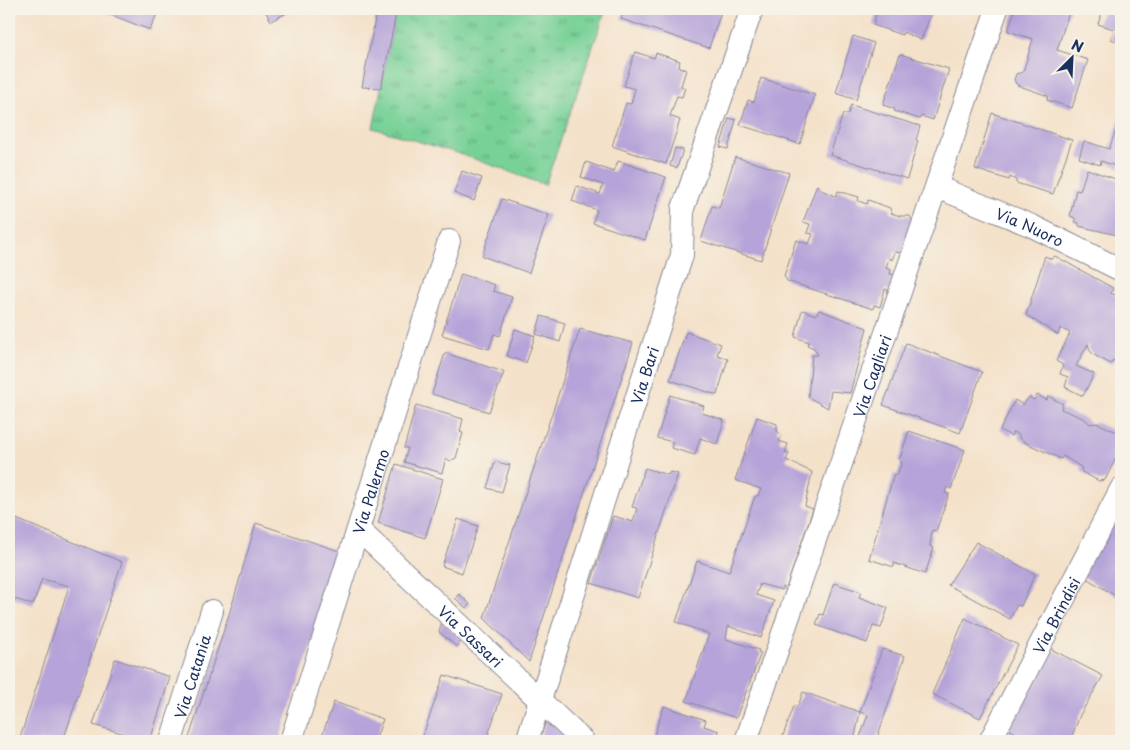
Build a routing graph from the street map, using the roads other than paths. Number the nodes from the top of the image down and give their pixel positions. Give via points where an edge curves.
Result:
1 (752, 9) edge
2 (997, 9) edge
3 (937, 187) junction
4 (449, 241) dead end
5 (1121, 270) edge
6 (1121, 489) edge
7 (359, 530) junction
8 (212, 611) dead end
9 (540, 701) junction
10 (171, 741) edge
11 (291, 741) edge
12 (527, 741) edge
13 (583, 741) edge
14 (746, 741) edge
15 (990, 741) edge

1 - 9 street, Via Bari via 683,208 682,255
2 - 3 street, Via Cagliari
3 - 5 street, Via Nuoro via 1032,226
3 - 14 street, Via Cagliari
4 - 7 street, Via Palermo
6 - 15 street, Via Brindisi
7 - 9 street, Via Sassari
7 - 11 street, Via Palermo
8 - 10 street, Via Catania
9 - 12 street, Via Bari
9 - 13 street, Via Sassari

